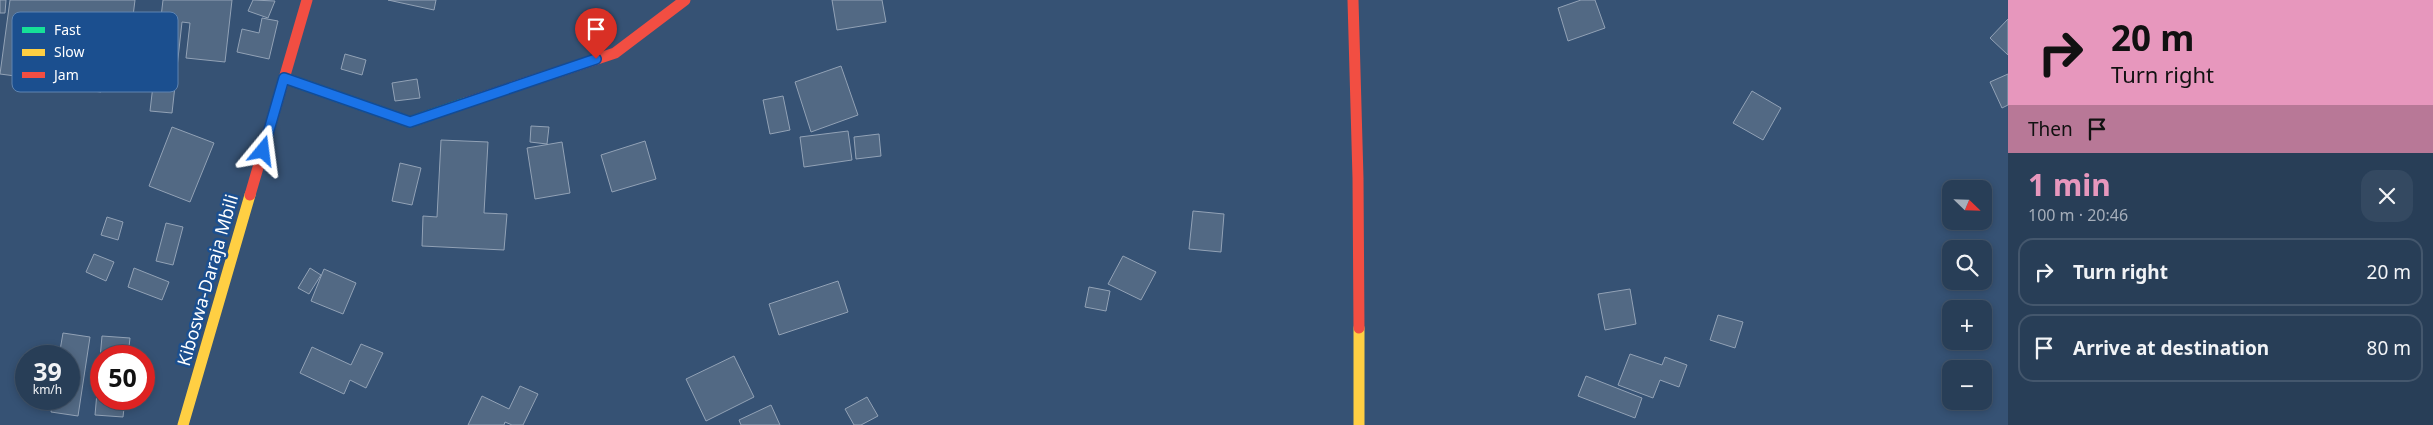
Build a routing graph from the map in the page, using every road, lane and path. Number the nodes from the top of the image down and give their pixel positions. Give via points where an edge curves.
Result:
1 (307, 0) edge
2 (685, 0) edge
3 (1353, 0) edge
4 (284, 78) junction
5 (183, 425) edge
6 (1358, 425) edge

1 - 4 street, Kiboswa-Daraja Mbili
2 - 4 street via 615,53 410,122
3 - 6 street via 1358,178
4 - 5 street, Kiboswa-Daraja Mbili

